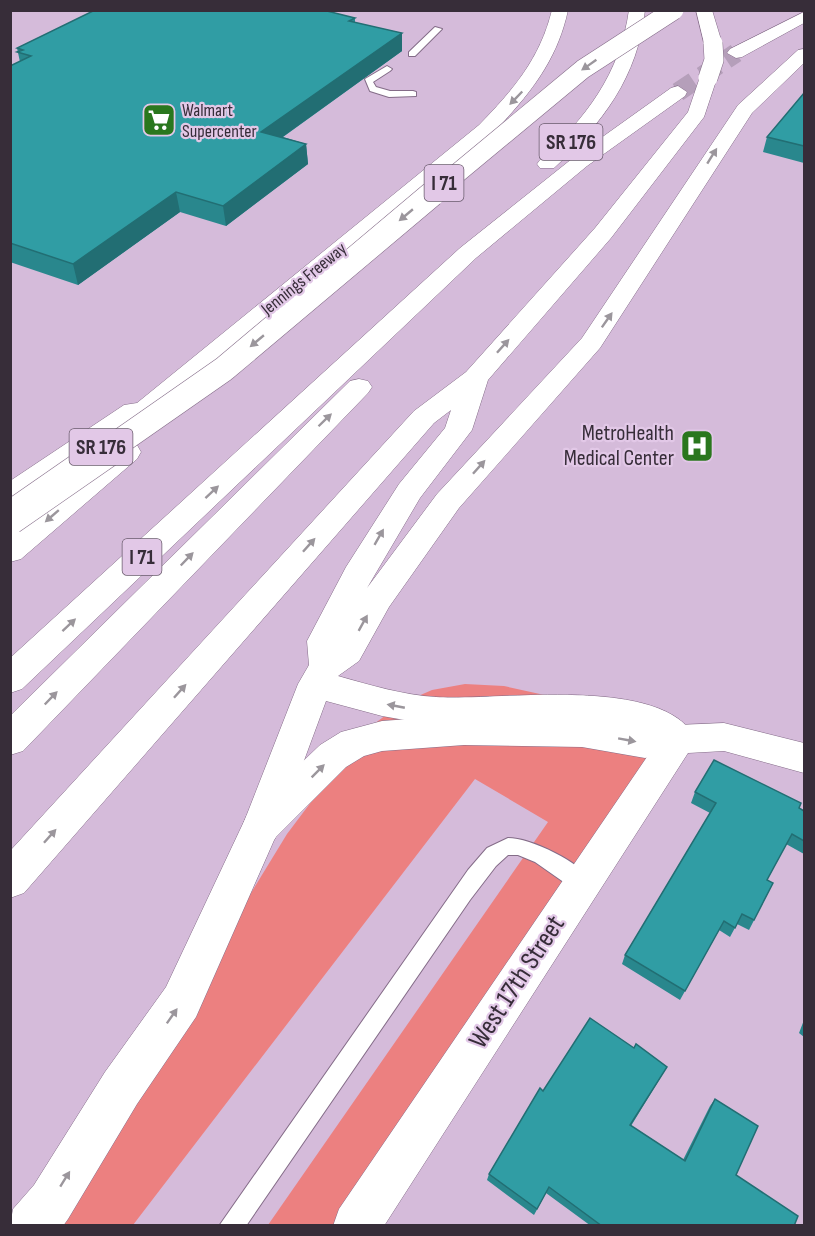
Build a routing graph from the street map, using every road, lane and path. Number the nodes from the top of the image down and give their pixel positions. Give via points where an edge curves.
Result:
1 (560, 10) edge
2 (637, 10) edge
3 (674, 10) edge
4 (704, 10) edge
5 (804, 17) edge
6 (438, 29) dead end
7 (736, 53) tunnel mouth
8 (412, 54) dead end
9 (804, 54) edge
10 (387, 69) edge
11 (413, 94) dead end
12 (688, 102) junction
13 (616, 135) junction
14 (468, 253) junction
15 (224, 369) junction
16 (190, 372) junction
17 (475, 378) junction
18 (10, 496) edge
19 (10, 519) edge
20 (10, 551) edge
21 (321, 675) junction
22 (10, 679) edge
23 (678, 739) junction
24 (10, 740) edge
25 (804, 758) edge
26 (261, 827) junction
27 (10, 880) edge
28 (582, 883) junction
29 (30, 1226) edge
30 (231, 1226) edge
31 (356, 1226) edge

1 -> 16 main road, Jennings Freeway / SR 176 via 547,59 522,93 486,129
2 - 14 main road, SR 176 via 628,55 604,105 536,174
3 -> 15 main road, I 71, bridge via 599,58 539,104
4 - 12 main road, bridge via 714,60
5 - 7 main road
6 - 8 lane
21 -> 9 main road via 347,652 377,598 448,501 591,343 745,109
10 - 11 lane via 368,81 373,89
12 - 13 main road, I 71
17 -> 12 main road via 603,233
13 - 14 main road, I 71
24 -> 13 main road via 287,457 545,208 611,151
22 -> 14 main road, I 71
15 - 19 main road, bridge
15 -> 20 main road, I 71, bridge
16 - 18 main road
16 - 19 main road, Jennings Freeway / SR 176
21 -> 17 main road via 324,641 362,567 409,491 458,430
27 -> 17 main road via 424,417
23 -> 21 main road via 654,720 608,713 449,712 396,706
21 - 26 main road
23 - 25 street via 724,736
26 -> 23 main road via 333,756 354,743 382,736 488,730 582,732 645,743
23 - 28 street, West 17th Street
29 -> 26 main road via 51,1202 121,1088 181,1002
28 - 30 lane via 548,859 515,845 501,848 463,893
28 - 31 street, West 17th Street

